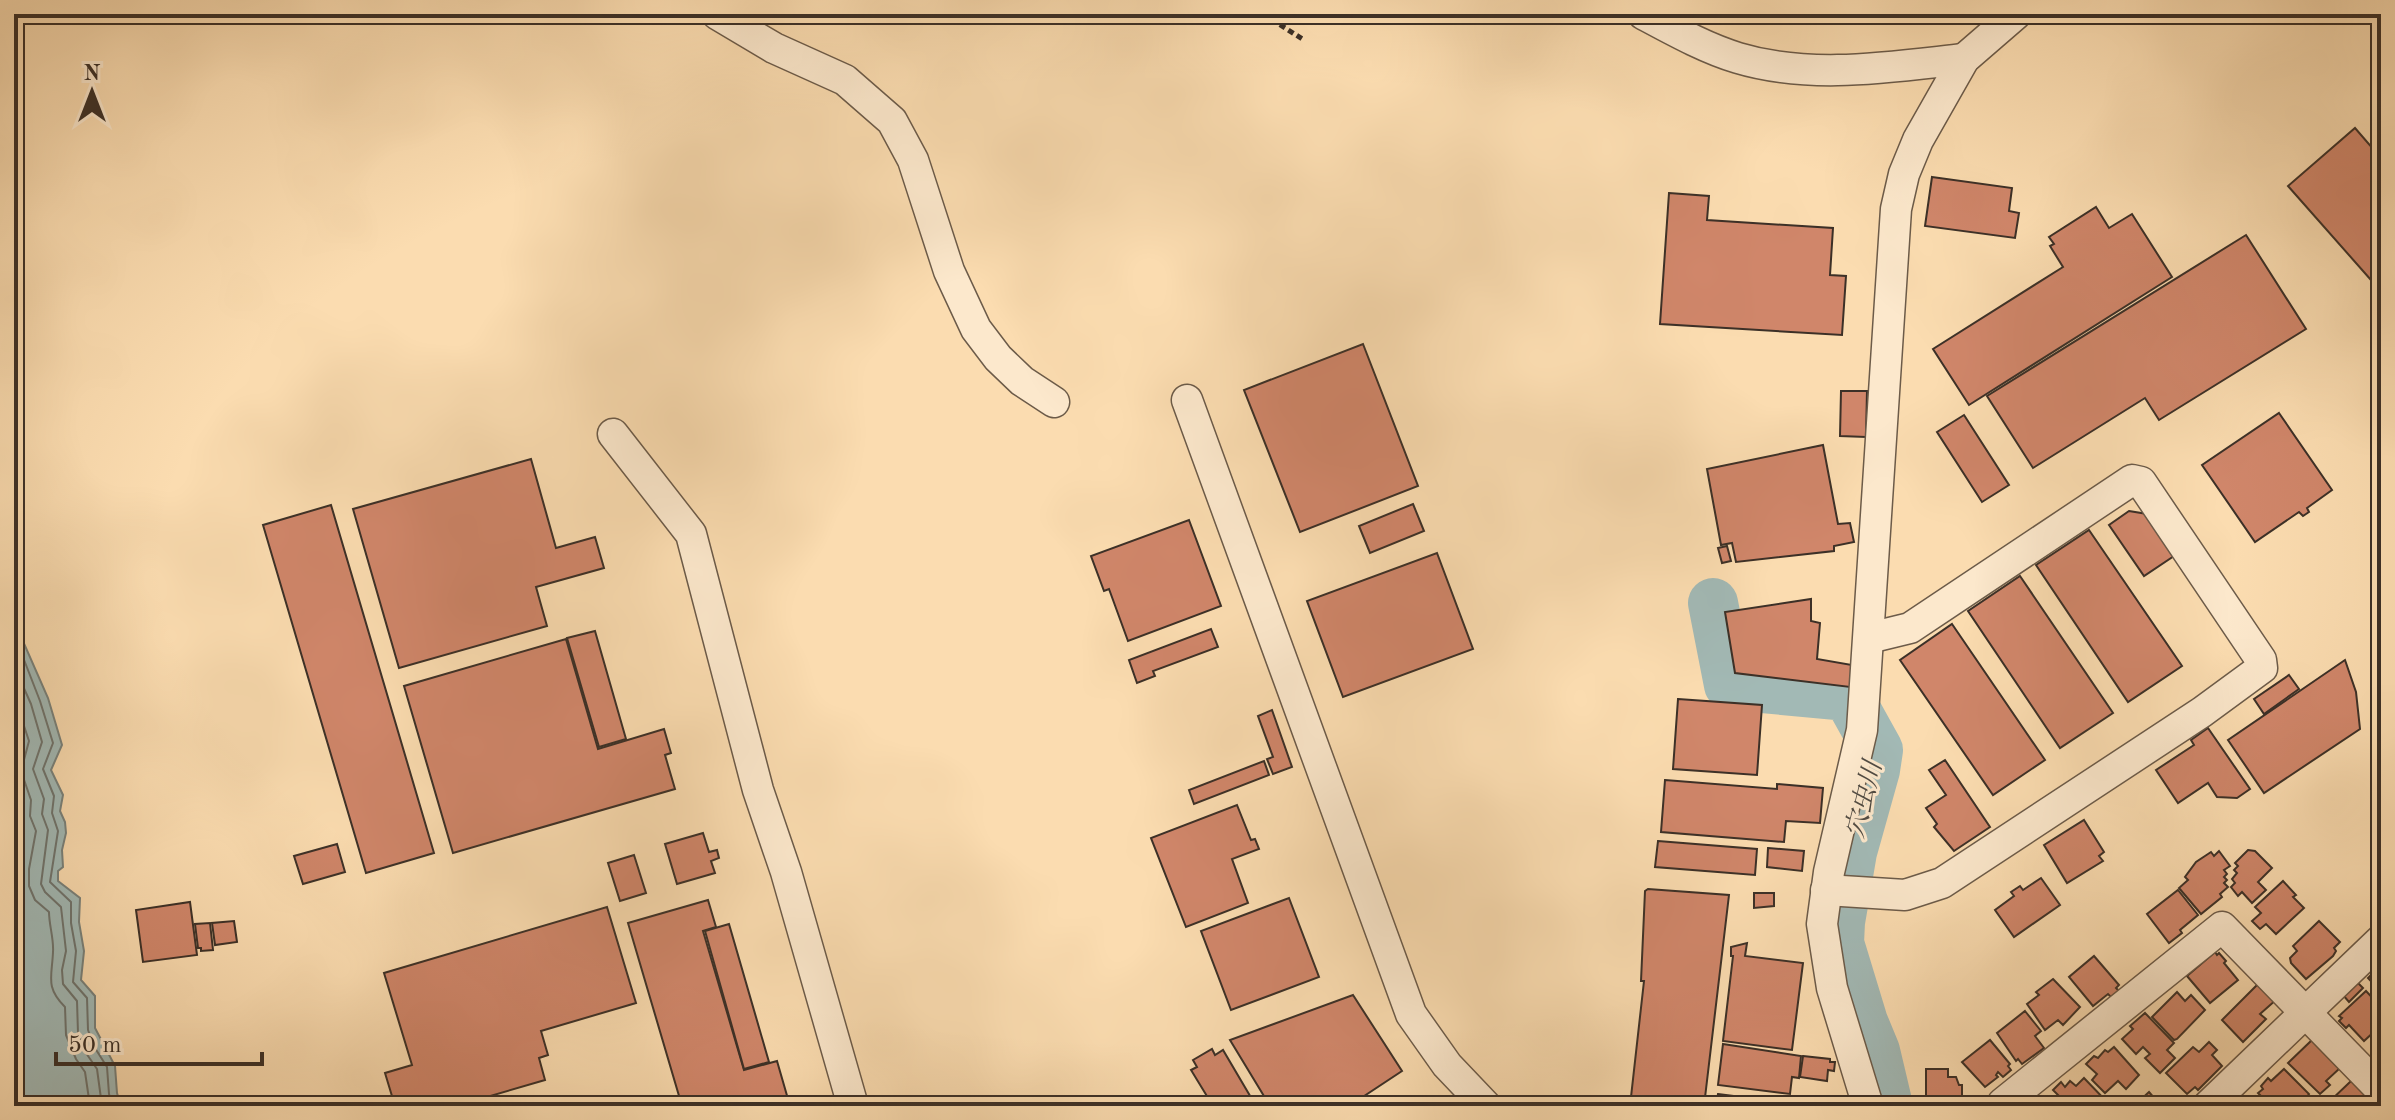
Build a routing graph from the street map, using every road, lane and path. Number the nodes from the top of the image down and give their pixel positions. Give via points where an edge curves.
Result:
1 (717, 14) edge
2 (1263, 14) edge
3 (1643, 14) edge
4 (2016, 14) edge
5 (1304, 40) dead end
6 (1964, 59) junction
7 (1187, 400) dead end
8 (1054, 402) dead end
9 (613, 434) dead end
10 (1869, 638) junction
11 (1826, 890) junction
12 (2381, 940) edge
13 (2305, 1013) junction
14 (2381, 1090) edge
15 (853, 1106) edge
16 (1486, 1106) edge
17 (1868, 1106) edge
18 (2003, 1106) edge
19 (2208, 1106) edge

1 - 8 street via 774,48 845,80 892,121 913,160 949,271 976,329 1022,381
2 - 5 path
3 - 6 street via 1738,58 1802,70 1871,70
4 - 6 street
6 - 10 street via 1918,140 1896,209
7 - 16 street via 1411,1014 1447,1065
9 - 15 street via 691,534 758,790
10 - 11 street via 1862,730
10 - 11 street via 1910,628 2132,480 2141,482 2262,668 1942,883 1905,895
11 - 17 street via 1822,924 1832,988
12 - 13 street
13 - 14 street
13 - 18 street via 2222,927
13 - 19 street

